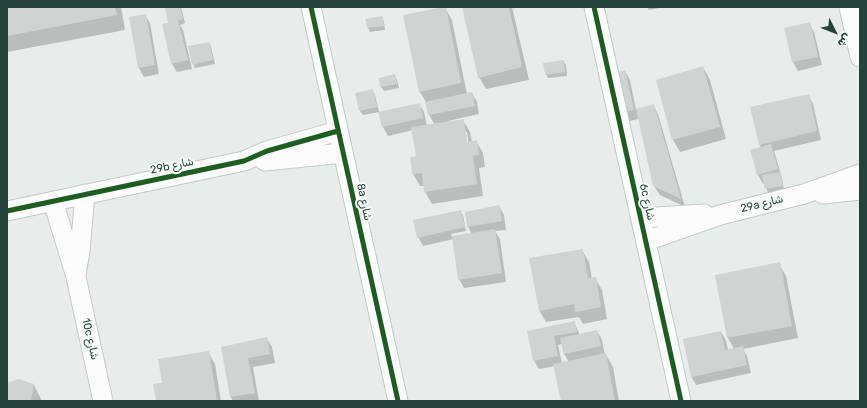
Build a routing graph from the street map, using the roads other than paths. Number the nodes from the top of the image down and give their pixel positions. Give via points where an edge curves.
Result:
1 (311, 7) edge
2 (594, 7) edge
3 (849, 7) edge
4 (860, 57) edge
5 (338, 131) junction
6 (343, 153) junction
7 (244, 161) junction
8 (860, 174) edge
9 (860, 190) edge
10 (85, 194) junction
11 (804, 194) junction
12 (53, 201) junction
13 (7, 211) edge
14 (720, 215) junction
15 (641, 218) junction
16 (646, 241) junction
17 (76, 276) junction
18 (103, 401) edge
19 (398, 401) edge
20 (681, 401) edge

1 - 5 street, 8a شارع
2 - 15 street, 6c شارع
3 - 4 street
5 - 6 street, 8a شارع
5 - 7 street, 29b شارع via 267,151
6 - 7 street, 29b شارع via 260,162
6 - 19 street, 8a شارع
7 - 10 street, 29b شارع
8 - 11 street, 29a شارع
9 - 11 street, 29a شارع
10 - 12 street, 29b شارع
10 - 17 street, 10c شارع
11 - 14 street, 29a شارع
12 - 13 street, 29b شارع
12 - 17 street, 10c شارع
14 - 15 street, 29a شارع
14 - 16 street, 29a شارع
15 - 16 street, 6c شارع
16 - 20 street, 6c شارع
17 - 18 street, 10c شارع

